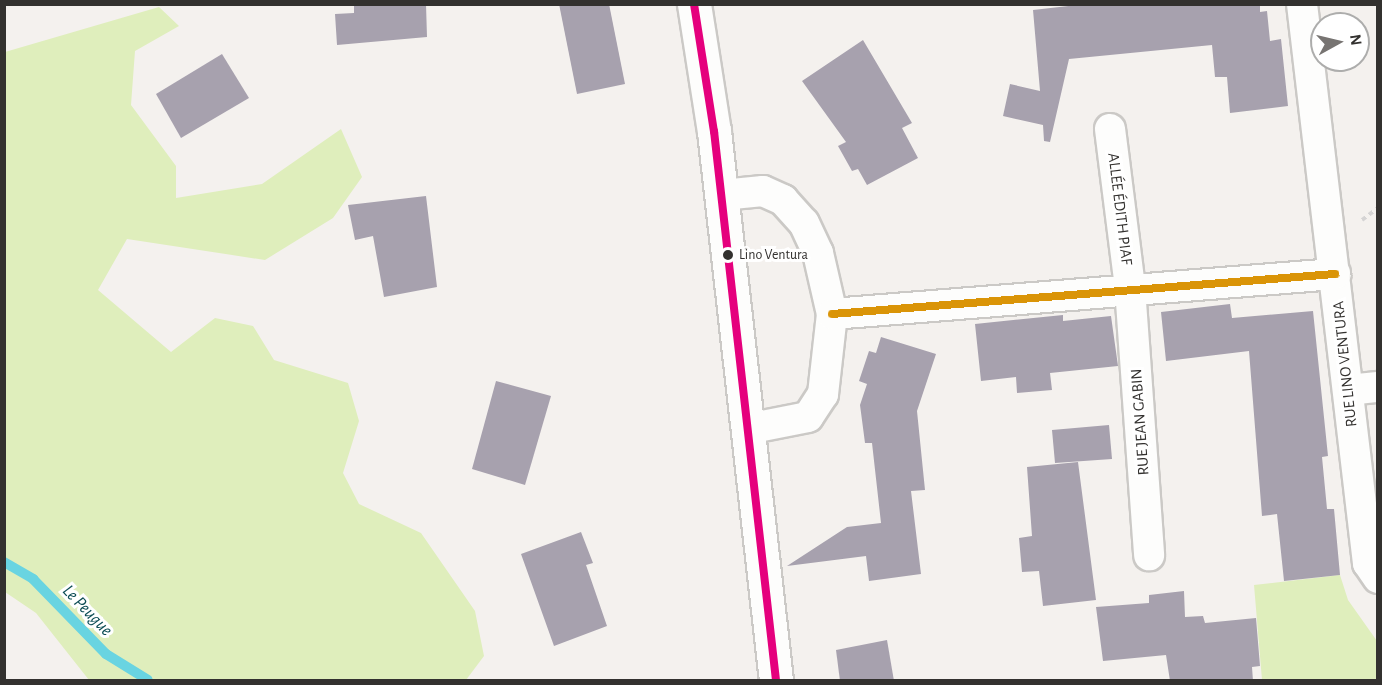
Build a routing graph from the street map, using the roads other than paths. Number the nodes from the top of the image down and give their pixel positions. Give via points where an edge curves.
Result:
1 (694, 4) edge
2 (1302, 4) edge
3 (1110, 129) dead end
4 (722, 195) junction
5 (1335, 273) junction
6 (1130, 288) junction
7 (832, 314) junction
8 (1377, 387) edge
9 (1348, 390) junction
10 (747, 429) junction
11 (1149, 555) dead end
12 (1377, 578) edge
13 (776, 681) edge

1 - 4 street
2 - 5 street, RUE LINO VENTURA
3 - 6 street, ALLÉE ÉDITH PIAF
4 - 7 street via 763,191 783,200 804,223 818,253
4 - 10 street
5 - 6 street
5 - 9 street, RUE LINO VENTURA
6 - 7 street
6 - 11 street, RUE JEAN GABIN
7 - 10 street via 823,394 808,417
8 - 9 street
9 - 12 street, RUE LINO VENTURA via 1368,563
10 - 13 street

